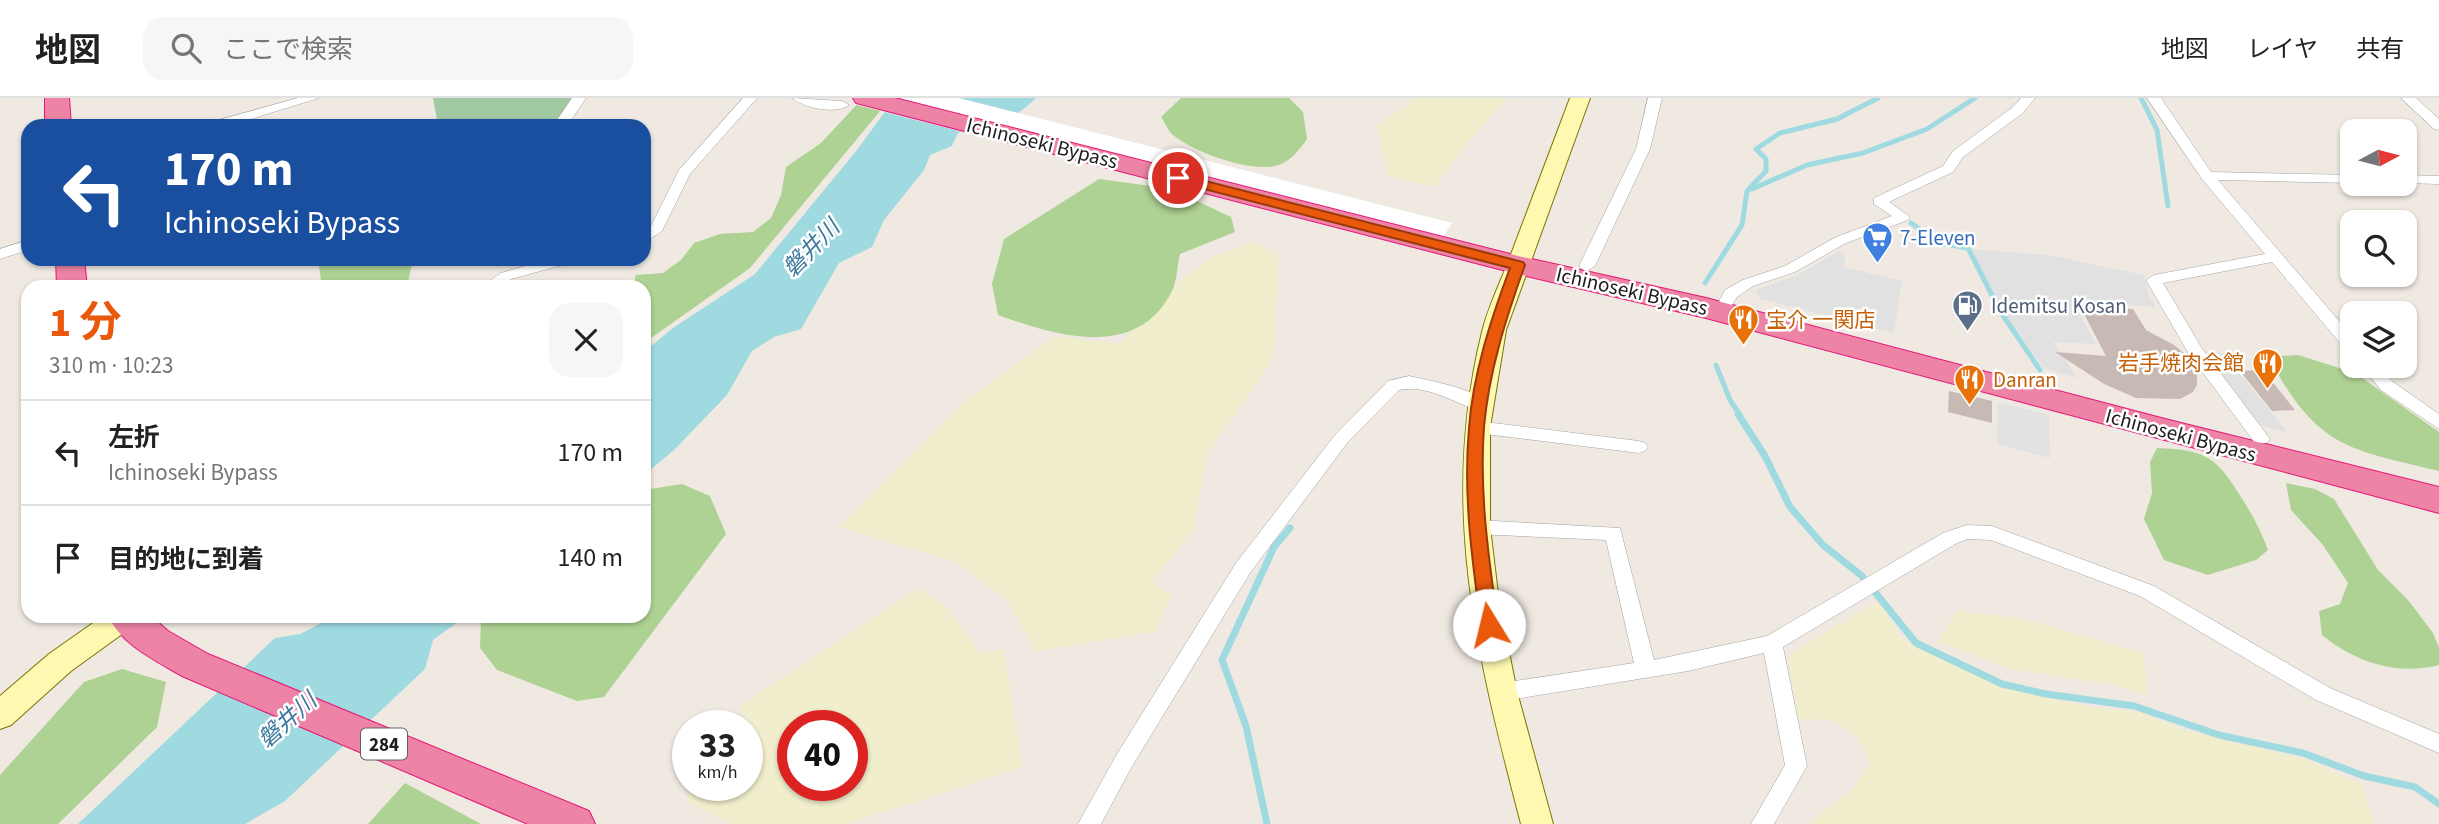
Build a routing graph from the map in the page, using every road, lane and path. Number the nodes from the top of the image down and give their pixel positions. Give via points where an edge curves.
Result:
1 (57, 98) edge
2 (312, 98) edge
3 (579, 98) edge
4 (750, 98) edge
5 (799, 98) edge
6 (919, 98) edge
7 (1580, 98) edge
8 (1655, 98) edge
9 (2028, 98) edge
10 (2154, 98) edge
11 (2408, 98) edge
12 (853, 102) edge
13 (274, 103) edge
14 (58, 119) edge
15 (232, 119) edge
16 (565, 119) edge
17 (2439, 126) edge
18 (2207, 176) junction
19 (2340, 179) edge
20 (2417, 179) edge
21 (2439, 180) edge
22 (651, 233) edge
23 (1442, 238) junction
24 (21, 248) edge
25 (0, 254) edge
26 (2273, 257) junction
27 (1520, 258) junction
28 (511, 266) edge
29 (543, 266) edge
30 (1587, 266) junction
31 (506, 276) junction
32 (500, 280) edge
33 (1727, 301) junction
34 (2340, 332) edge
35 (2380, 378) edge
36 (1478, 416) junction
37 (2439, 423) edge
38 (2261, 439) junction
39 (1639, 447) dead end
40 (2439, 484) edge
41 (2439, 500) edge
42 (1476, 527) junction
43 (114, 623) edge
44 (134, 623) edge
45 (1772, 643) junction
46 (1646, 670) junction
47 (1502, 692) junction
48 (0, 716) edge
49 (2439, 744) edge
50 (574, 824) edge
51 (1089, 824) edge
52 (1536, 824) edge
53 (1762, 824) edge

1 - 14 highway
2 - 13 street
3 - 16 street
4 - 22 street via 684,173
5 - 12 street via 827,106
6 - 23 highway, Ichinoseki Bypass
7 - 27 street
8 - 30 street via 1643,149
9 - 33 street via 1958,154 1948,169 1879,201 1903,217 1748,284 1730,294
10 - 18 street
11 - 17 street
12 - 23 highway, Ichinoseki Bypass
13 - 15 street
18 - 19 street
18 - 26 street
20 - 21 street
23 - 27 highway, Ichinoseki Bypass
24 - 25 street
26 - 34 street
26 - 38 street via 2154,280 2195,350
27 - 30 highway, Ichinoseki Bypass
27 - 36 street via 1494,330
27 - 41 highway, Ichinoseki Bypass
28 - 31 street
29 - 31 street
30 - 33 highway, Ichinoseki Bypass
31 - 32 street
33 - 38 highway, Ichinoseki Bypass
35 - 37 street
36 - 39 street
36 - 42 street
36 - 51 street via 1460,395 1409,382 1394,385 1340,439 1242,568
38 - 40 highway, Ichinoseki Bypass
42 - 46 street via 1614,533
42 - 47 street
43 - 48 street via 49,669
44 - 50 highway, 284 via 155,642 195,664
45 - 46 street
45 - 49 street via 1950,538 1967,531 1992,533 2147,591 2323,694
45 - 53 street via 1796,766
46 - 47 street
47 - 52 street

